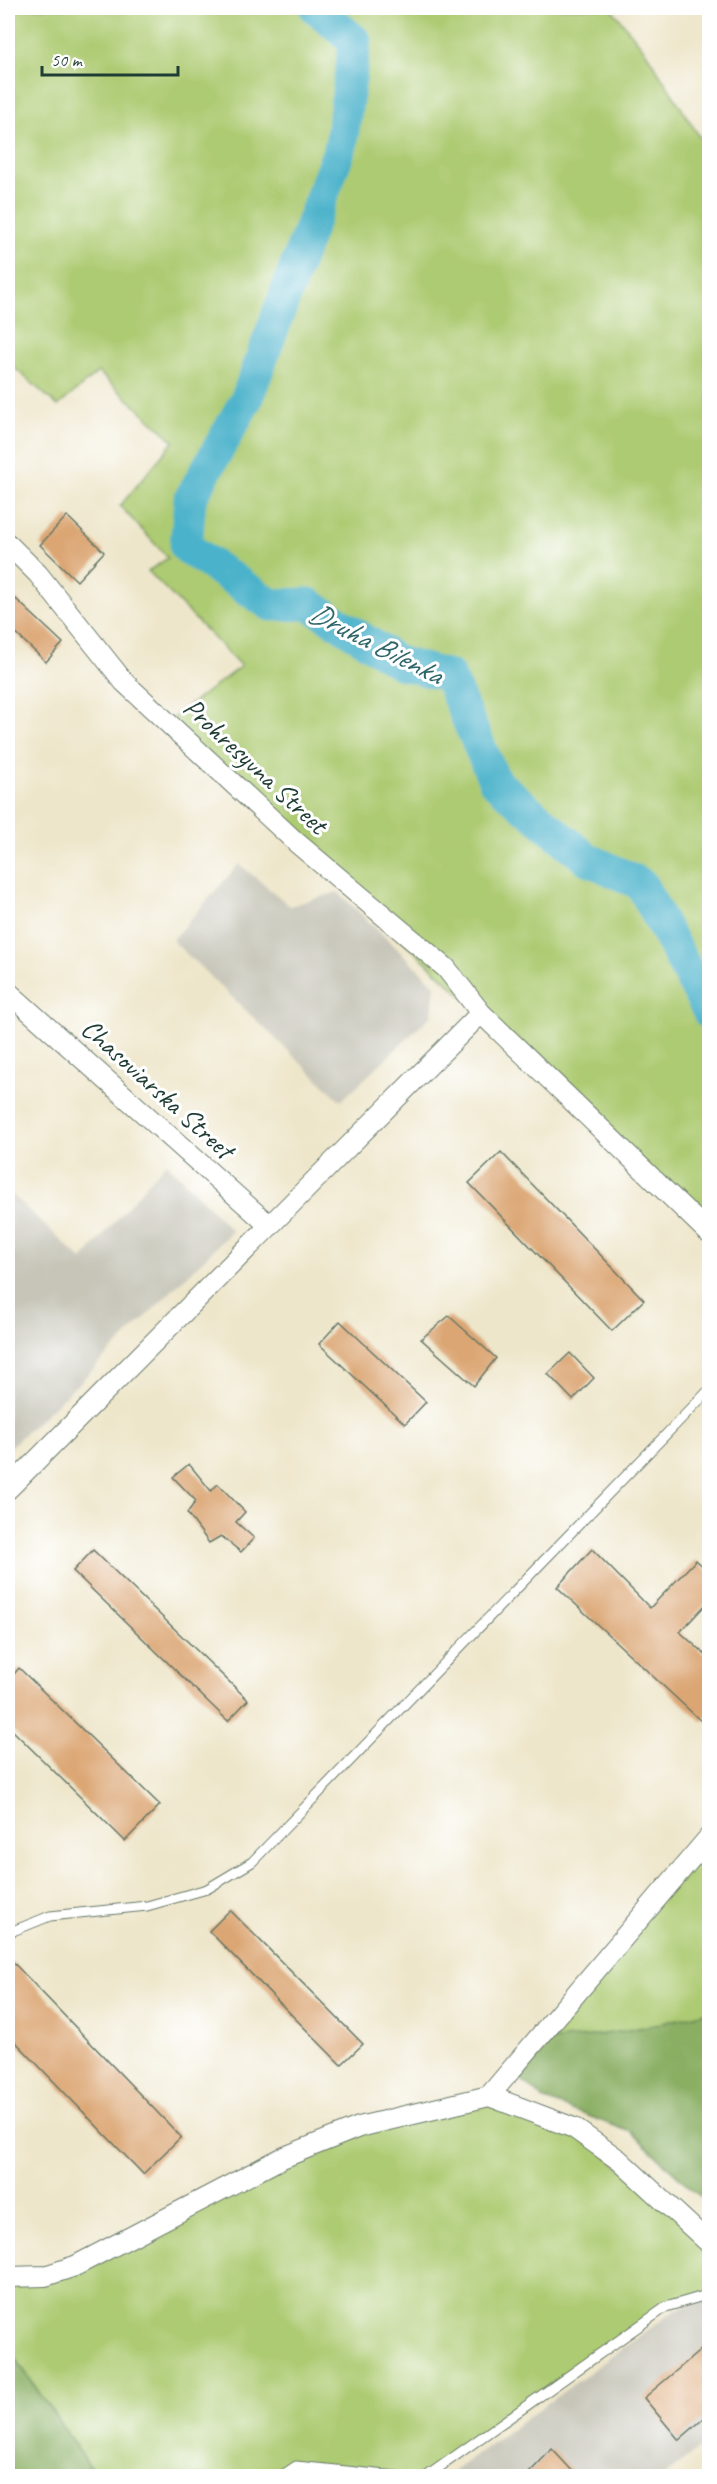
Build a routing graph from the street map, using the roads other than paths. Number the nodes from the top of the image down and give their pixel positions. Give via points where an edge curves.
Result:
1 (8, 544) edge
2 (8, 992) edge
3 (481, 1013) junction
4 (270, 1226) junction
5 (710, 1234) edge
6 (710, 1389) edge
7 (8, 1489) edge
8 (710, 1836) edge
9 (8, 1933) edge
10 (489, 2096) junction
11 (710, 2244) edge
12 (8, 2277) edge
13 (710, 2294) edge
14 (281, 2476) edge
15 (397, 2476) edge
16 (428, 2476) edge

1 - 3 street, Prohresyvna Street via 38,574 124,682 297,843 446,968
2 - 4 street, Chasoviarska Street
3 - 4 street
3 - 5 street, Prohresyvna Street
4 - 7 street
6 - 9 lane via 252,1862 207,1889 147,1906 50,1916
8 - 10 street
10 - 11 street via 574,2128 619,2160
10 - 12 street via 359,2127 282,2158 75,2266 45,2276
13 - 16 lane via 666,2307
14 - 15 lane via 296,2466

